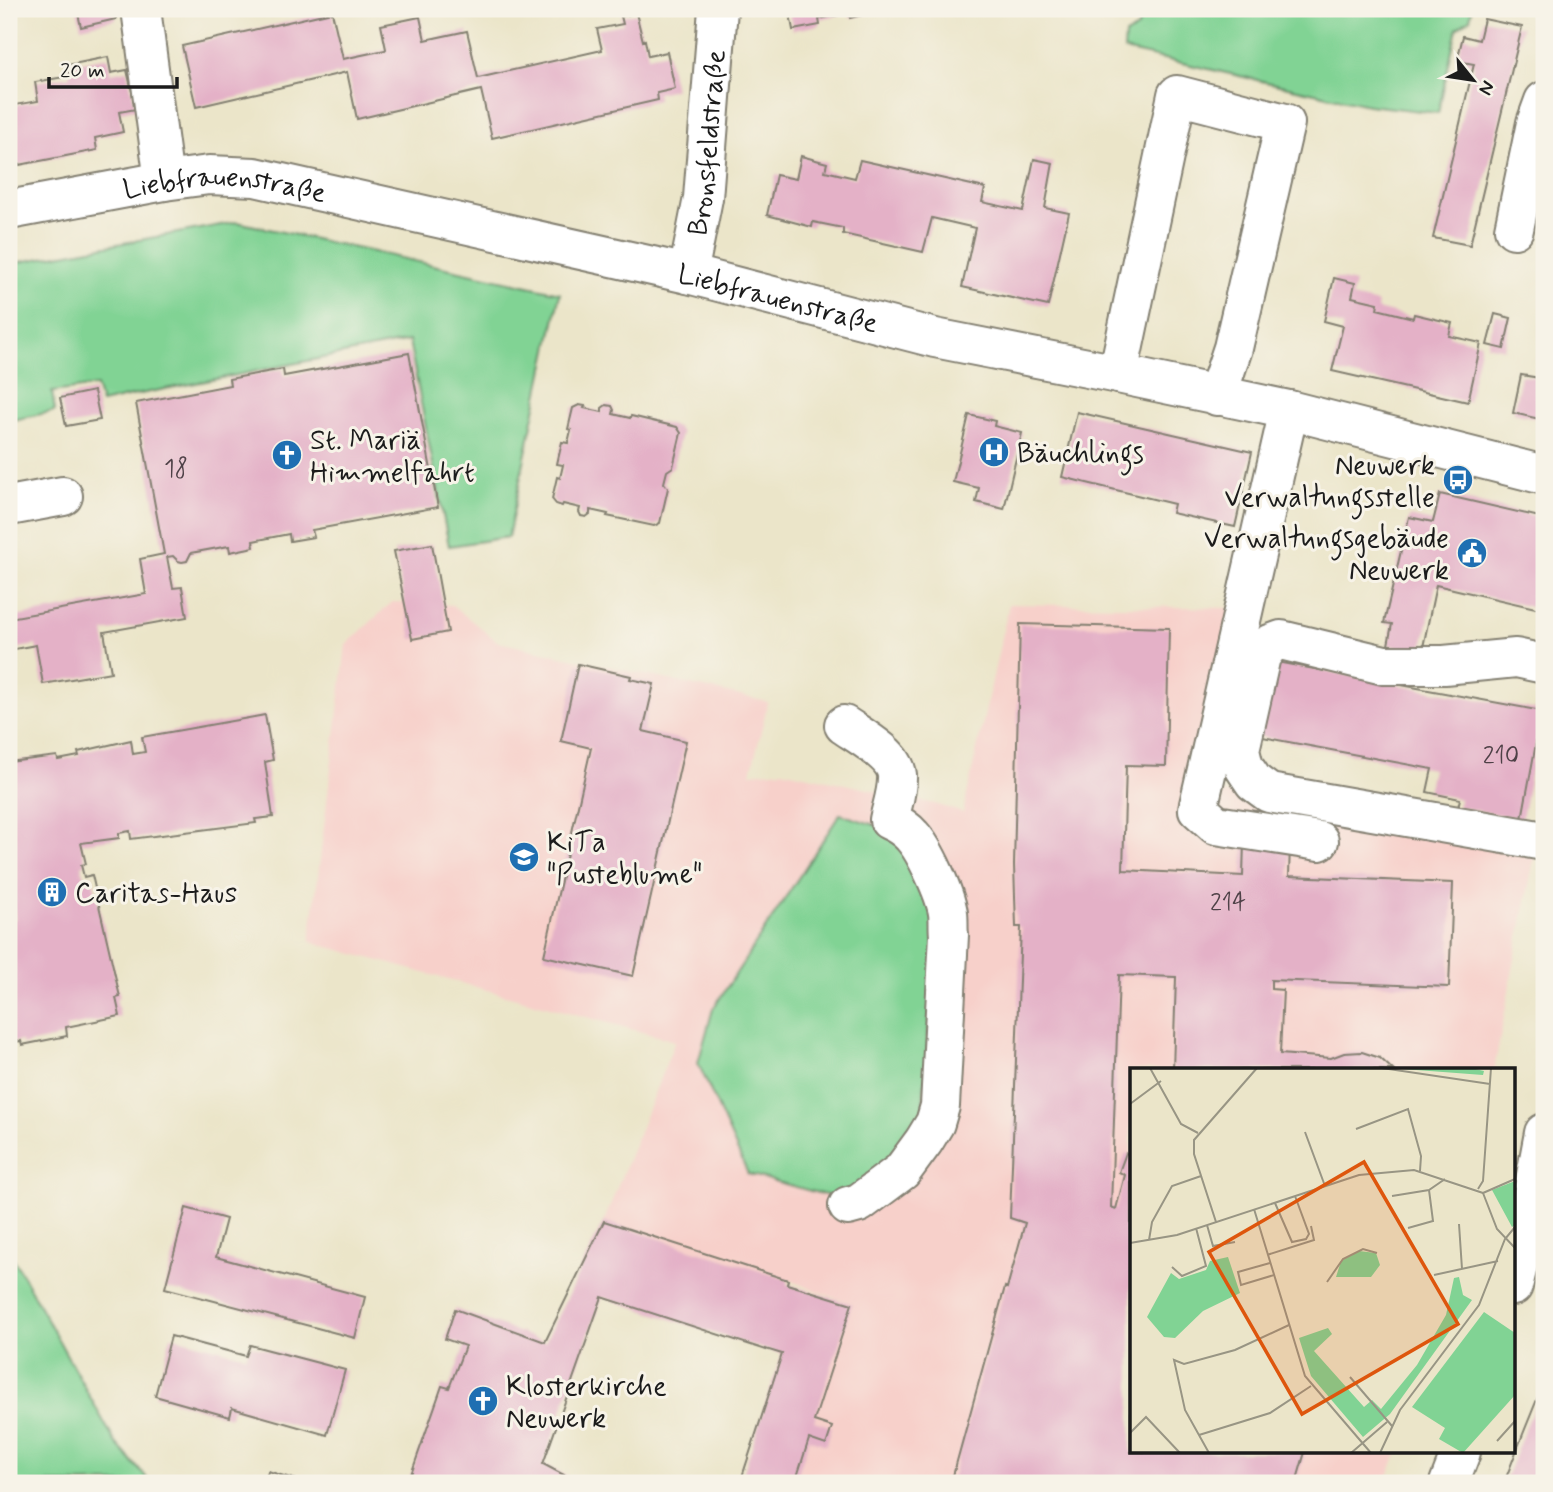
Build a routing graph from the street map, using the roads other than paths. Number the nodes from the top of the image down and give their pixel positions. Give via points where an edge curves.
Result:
1 (141, 9) edge
2 (718, 9) edge
3 (1544, 101) edge
4 (164, 180) junction
5 (9, 210) edge
6 (1514, 229) dead end
7 (688, 274) junction
8 (1118, 374) junction
9 (1217, 396) junction
10 (1289, 410) junction
11 (1544, 475) edge
12 (63, 496) dead end
13 (9, 506) edge
14 (1544, 664) edge
15 (844, 725) dead end
16 (1319, 841) dead end
17 (1544, 841) edge
18 (1544, 1133) edge
19 (848, 1206) dead end
20 (1514, 1282) edge
21 (1460, 1454) edge
22 (1448, 1483) edge

1 - 4 street
2 - 7 street, Bronsfeldstraße via 703,198
3 - 6 street
4 - 5 street, Liebfrauenstraße
4 - 7 street, Liebfrauenstraße via 209,175 255,177
7 - 8 street, Liebfrauenstraße via 935,338
8 - 9 street, Liebfrauenstraße
8 - 9 street via 1177,95 1285,123 1233,348
9 - 10 street, Liebfrauenstraße
10 - 11 street, Liebfrauenstraße
10 - 16 street via 1198,809 1216,825
12 - 13 street
14 - 17 street via 1516,658 1384,665 1281,640 1270,644 1261,656 1240,750 1254,782 1269,793
15 - 19 street via 895,767 896,790 889,820 913,836 930,866 946,903 949,935 940,1106 934,1123 902,1171
18 - 20 street
21 - 22 street

